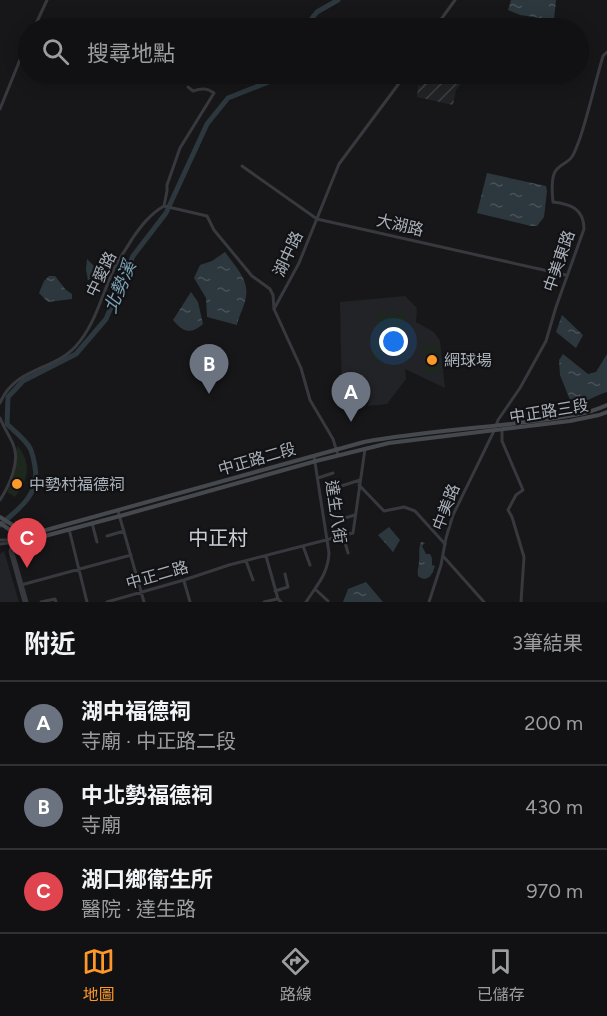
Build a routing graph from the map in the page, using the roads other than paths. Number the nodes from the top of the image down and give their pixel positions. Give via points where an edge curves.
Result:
1 (47, 0) edge
2 (455, 0) edge
3 (39, 18) edge
4 (442, 18) edge
5 (607, 52) edge
6 (18, 65) edge
7 (399, 84) edge
8 (189, 87) dead end
9 (0, 109) edge
10 (242, 166) dead end
11 (164, 207) junction
12 (317, 219) junction
13 (566, 275) junction
14 (274, 309) junction
15 (0, 402) edge
16 (607, 405) edge
17 (607, 412) edge
18 (0, 418) edge
19 (495, 428) junction
20 (502, 430) junction
21 (365, 448) junction
22 (338, 453) junction
23 (315, 458) junction
24 (333, 473) dead end
25 (318, 478) junction
26 (360, 482) junction
27 (332, 489) dead end
28 (0, 500) edge
29 (119, 514) junction
30 (355, 515) junction
31 (0, 517) edge
32 (341, 519) dead end
33 (0, 523) edge
34 (92, 523) junction
35 (69, 529) junction
36 (124, 531) junction
37 (15, 533) junction
38 (28, 535) junction
39 (343, 535) junction
40 (107, 536) dead end
41 (327, 539) junction
42 (26, 541) junction
43 (0, 542) edge
44 (97, 542) dead end
45 (15, 543) junction
46 (445, 544) junction
47 (303, 546) junction
48 (348, 554) dead end
49 (130, 555) junction
50 (266, 556) junction
51 (442, 556) junction
52 (246, 561) junction
53 (310, 565) dead end
54 (79, 568) junction
55 (285, 574) dead end
56 (184, 580) junction
57 (253, 580) dead end
58 (20, 585) junction
59 (315, 589) junction
60 (275, 591) junction
61 (141, 592) junction
62 (278, 599) junction
63 (328, 601) edge
64 (25, 602) edge
65 (41, 602) edge
66 (56, 602) edge
67 (87, 602) edge
68 (107, 602) edge
69 (144, 602) edge
70 (190, 602) edge
71 (264, 602) edge
72 (281, 602) edge
73 (306, 602) edge
74 (429, 602) edge
75 (484, 602) edge
76 (521, 602) edge

1 - 3 street
2 - 4 street
5 - 13 street, 中美東路 via 573,157 555,170 553,177 553,202 572,207 584,222
6 - 9 street
7 - 12 street, 湖中路 via 339,164
8 - 11 street via 214,93 180,148
10 - 12 street, 大湖路
11 - 14 street via 207,216 252,276 270,290
11 - 15 street, 中愛路 via 143,223 116,265 95,315 76,345 16,380
12 - 13 street, 大湖路
12 - 14 street, 湖中路
13 - 19 street, 中美東路 via 546,341
14 - 22 street via 301,368 310,400
16 - 19 main road, 中正路三段 via 582,415
17 - 20 main road, 中正路三段
18 - 28 street via 15,452 12,479
19 - 20 main road, 中正路三段
19 - 21 main road, 中正路二段
19 - 22 main road, 中正路二段 via 395,436 364,442
19 - 46 street, 中美路 via 453,515
20 - 76 street via 502,441 523,490 508,510 524,557
21 - 22 main road, 中正路二段
21 - 26 street
22 - 23 main road, 中正路二段
23 - 25 street, 達生八街
23 - 29 main road, 中正路二段
24 - 25 street
25 - 41 street, 達生八街
26 - 27 street
26 - 30 street
26 - 46 street via 384,511 404,507 415,511
29 - 34 main road, 中正路二段
29 - 36 street
29 - 38 main road, 中正路二段
30 - 32 street
30 - 39 street, 中正二路 via 353,533
31 - 37 main road
33 - 37 main road
34 - 35 main road, 中正路二段
34 - 44 street
35 - 42 main road, 中正路二段
35 - 54 street
36 - 40 street
36 - 49 street
37 - 38 street
37 - 38 main road
37 - 42 main road
37 - 43 street
37 - 45 street
39 - 41 street, 中正二路
39 - 48 street
41 - 47 street, 中正二路
41 - 59 street, 達生八街 via 329,564
42 - 45 street
43 - 45 street
45 - 58 street via 13,553
46 - 51 street, 中美路
47 - 50 street, 中正二路
47 - 53 street
49 - 54 street
49 - 61 street
50 - 52 street, 中正二路
50 - 60 street
51 - 74 street, 中美路
51 - 75 street
52 - 56 street, 中正二路
52 - 57 street
54 - 58 street
54 - 67 street
55 - 60 street via 288,587
56 - 61 street, 中正二路
56 - 70 street
58 - 64 street
59 - 63 street
59 - 73 street, 達生八街
60 - 62 street
61 - 68 street, 中正二路
61 - 69 street
62 - 71 street
62 - 72 street
65 - 66 street via 55,598

